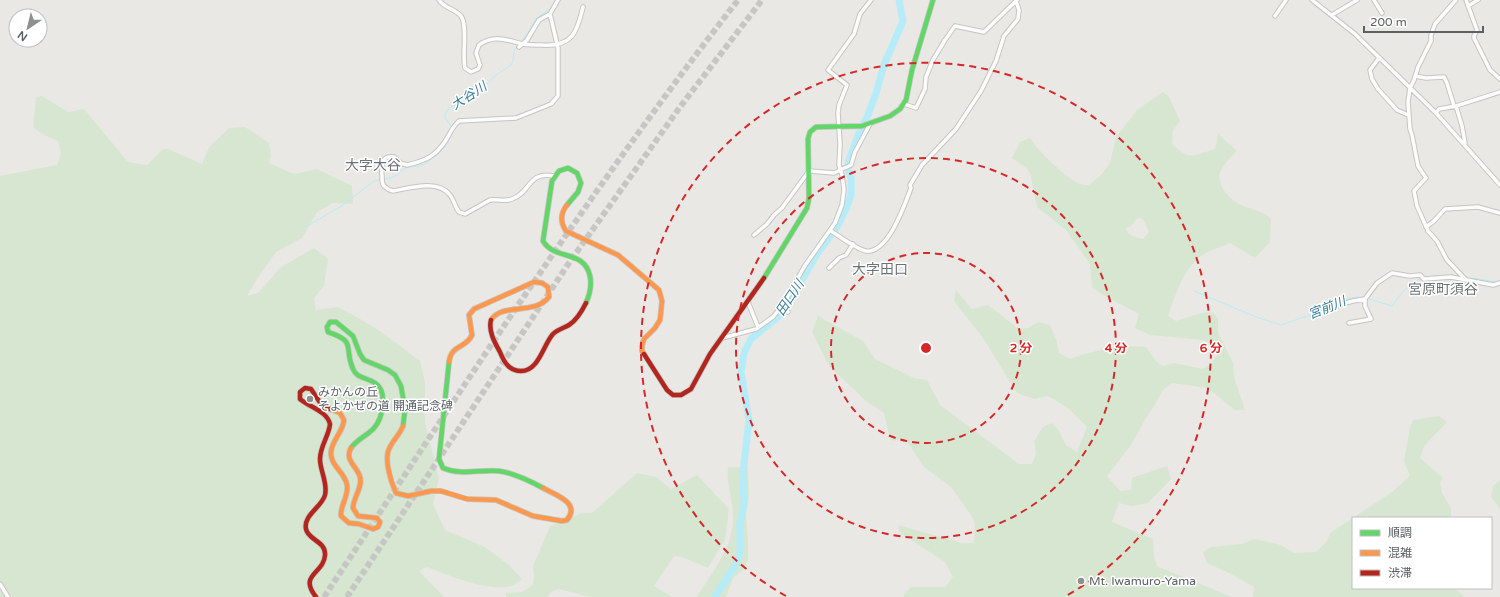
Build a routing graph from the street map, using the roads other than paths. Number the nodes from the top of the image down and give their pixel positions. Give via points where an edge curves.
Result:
1 (439, 0) edge
2 (558, 0) edge
3 (871, 0) edge
4 (933, 0) edge
5 (1016, 0) edge
6 (1286, 0) edge
7 (1312, 0) edge
8 (1357, 0) edge
9 (1374, 0) edge
10 (1456, 0) edge
11 (1466, 0) edge
12 (1478, 0) edge
13 (1468, 6) junction
14 (584, 7) dead end
15 (1382, 13) dead end
16 (550, 14) junction
17 (1332, 15) junction
18 (1275, 16) dead end
19 (524, 44) junction
20 (557, 44) junction
21 (519, 48) dead end
22 (1379, 58) junction
23 (1415, 76) junction
24 (1500, 79) edge
25 (1410, 88) junction
26 (1500, 92) edge
27 (904, 104) junction
28 (1455, 106) junction
29 (1436, 113) junction
30 (1408, 115) junction
31 (868, 124) junction
32 (838, 127) junction
33 (1465, 144) junction
34 (842, 170) junction
35 (809, 171) junction
36 (554, 176) junction
37 (1500, 185) edge
38 (1500, 213) edge
39 (1426, 227) junction
40 (831, 231) junction
41 (754, 235) dead end
42 (853, 244) junction
43 (829, 268) dead end
44 (1466, 280) junction
45 (1500, 283) edge
46 (1365, 299) junction
47 (748, 302) junction
48 (782, 308) junction
49 (787, 312) dead end
50 (1315, 316) dead end
51 (1349, 323) dead end
52 (758, 327) junction
53 (721, 338) junction
54 (0, 584) edge
55 (8, 597) edge
56 (316, 597) edge

1 - 19 street via 444,6 458,13 464,21 463,50 467,71 478,69 480,65 477,49 486,41 498,38
2 - 16 street
3 - 32 street via 860,14 854,34 829,69 847,85 839,104
4 - 27 street
5 - 27 street via 984,32 955,26 933,60 926,76 925,89 916,108
5 - 42 street via 1020,10 1018,19 1004,36 991,72 956,129 922,165 910,185 897,223 882,244 872,250 865,251
6 - 18 street
7 - 17 street
8 - 17 street
9 - 15 street
10 - 23 street via 1435,24 1431,35 1432,41
11 - 13 street
12 - 13 street
13 - 24 street via 1477,30 1474,38 1490,70
14 - 20 street via 572,36 564,44
16 - 19 street via 539,20
16 - 20 street
17 - 22 street
19 - 20 street
19 - 21 street
20 - 36 street via 558,96 552,104 516,118 459,121 433,156 407,165 394,157 386,157 381,167 383,184 389,190 431,186 440,188 450,195 459,212 466,214 490,200 501,201 518,196 541,175
22 - 25 street
22 - 30 street via 1370,70 1374,83 1397,110
23 - 25 street
23 - 28 street via 1444,77
25 - 29 street
25 - 30 street
26 - 28 street
27 - 31 street via 890,116
28 - 29 street
28 - 33 street
29 - 33 street
30 - 39 street via 1418,166 1426,178 1414,192
31 - 32 street
31 - 34 street via 850,166
32 - 34 street via 839,165
32 - 35 street via 816,127 810,132
33 - 37 street
34 - 35 street via 831,173
34 - 40 street via 844,195
35 - 41 street via 782,208
35 - 47 street via 807,208
36 - 53 street via 569,168 576,171 580,178 579,190 562,213 562,224 566,232 615,253 661,293 660,320 644,339 642,349 644,357 669,392 678,396 689,391
36 - 56 street via 543,235 544,243 550,250 581,260 591,279 590,298 575,319 552,334 535,365 525,372 514,371 506,365 490,322 499,312 544,304 549,297 548,287 534,282 472,310 469,318 471,338 450,354 439,459 443,468 452,472 499,471 518,476 569,503 572,508 570,517 564,521 540,518 496,500 467,499 441,491 408,496 396,493 387,459 389,448 404,424 401,386 388,370 364,360 350,333 333,321 328,324 327,329 330,333 342,336 347,342 356,374 377,383 382,391 378,422 351,447 348,455 361,478 352,509 358,516 377,518 380,522 378,527 373,529 349,523 341,516 340,510 348,486 345,478 333,464 331,454 333,443 343,426 343,417 336,410 321,404 312,390 304,388 300,392 300,399 326,416 330,423 319,460 326,488 325,495 305,525 307,532 321,544 326,553 309,581 310,590
38 - 39 street via 1478,207 1445,209
39 - 44 street via 1447,260
40 - 42 street
40 - 48 street via 804,267
42 - 43 street via 846,255
44 - 45 street via 1493,285
44 - 46 street via 1451,277 1424,279 1420,275 1392,273 1377,283
46 - 50 street via 1340,304
46 - 51 street via 1365,306 1371,319
47 - 52 street
47 - 53 street
48 - 49 street
48 - 52 street
52 - 53 street
54 - 55 street

